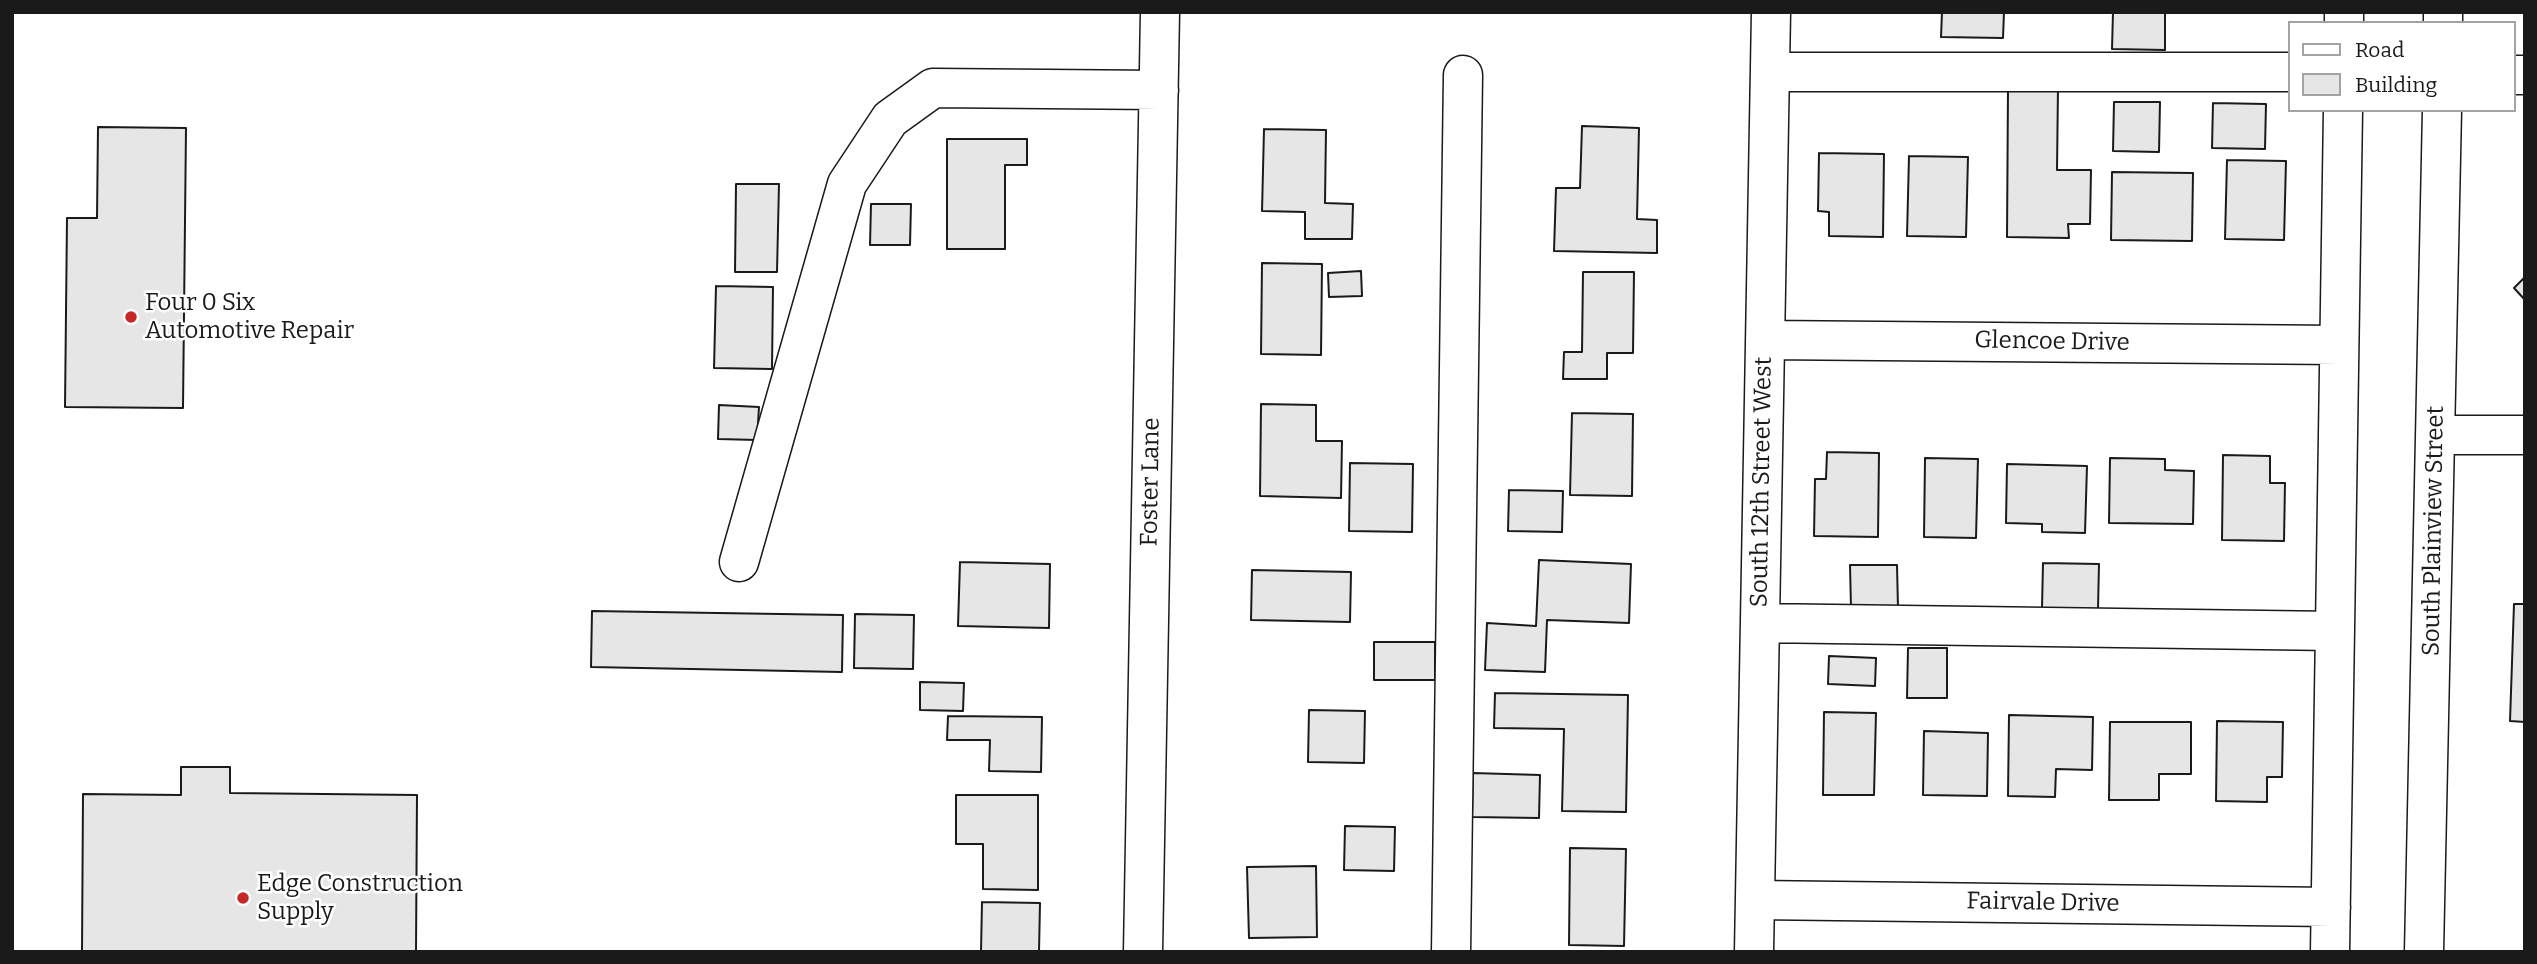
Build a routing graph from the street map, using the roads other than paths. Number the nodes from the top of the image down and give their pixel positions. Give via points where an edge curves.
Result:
1 (1160, 12) edge
2 (1771, 12) edge
3 (1770, 72) junction
4 (2288, 72) edge
5 (1463, 75) dead end
6 (1159, 90) junction
7 (2343, 112) edge
8 (2442, 112) edge
9 (1765, 340) junction
10 (2339, 345) junction
11 (2436, 435) junction
12 (2525, 435) edge
13 (739, 562) dead end
14 (1760, 623) junction
15 (2334, 631) junction
16 (1755, 900) junction
17 (2330, 907) junction
18 (1143, 952) edge
19 (1451, 952) edge
20 (1754, 952) edge
21 (2330, 952) edge
22 (2424, 952) edge

1 - 6 street, Foster Lane
2 - 3 street, South 12th Street West
3 - 4 street
3 - 9 street, South 12th Street West
5 - 19 street
6 - 13 street via 933,88 890,119 847,184
6 - 18 street, Foster Lane
7 - 10 street
8 - 11 street, South Plainview Street
9 - 10 street, Glencoe Drive
9 - 14 street, South 12th Street West
10 - 15 street
11 - 12 street
11 - 22 street, South Plainview Street
14 - 15 street
14 - 16 street, South 12th Street West
15 - 17 street
16 - 17 street, Fairvale Drive
16 - 20 street, South 12th Street West
17 - 21 street

